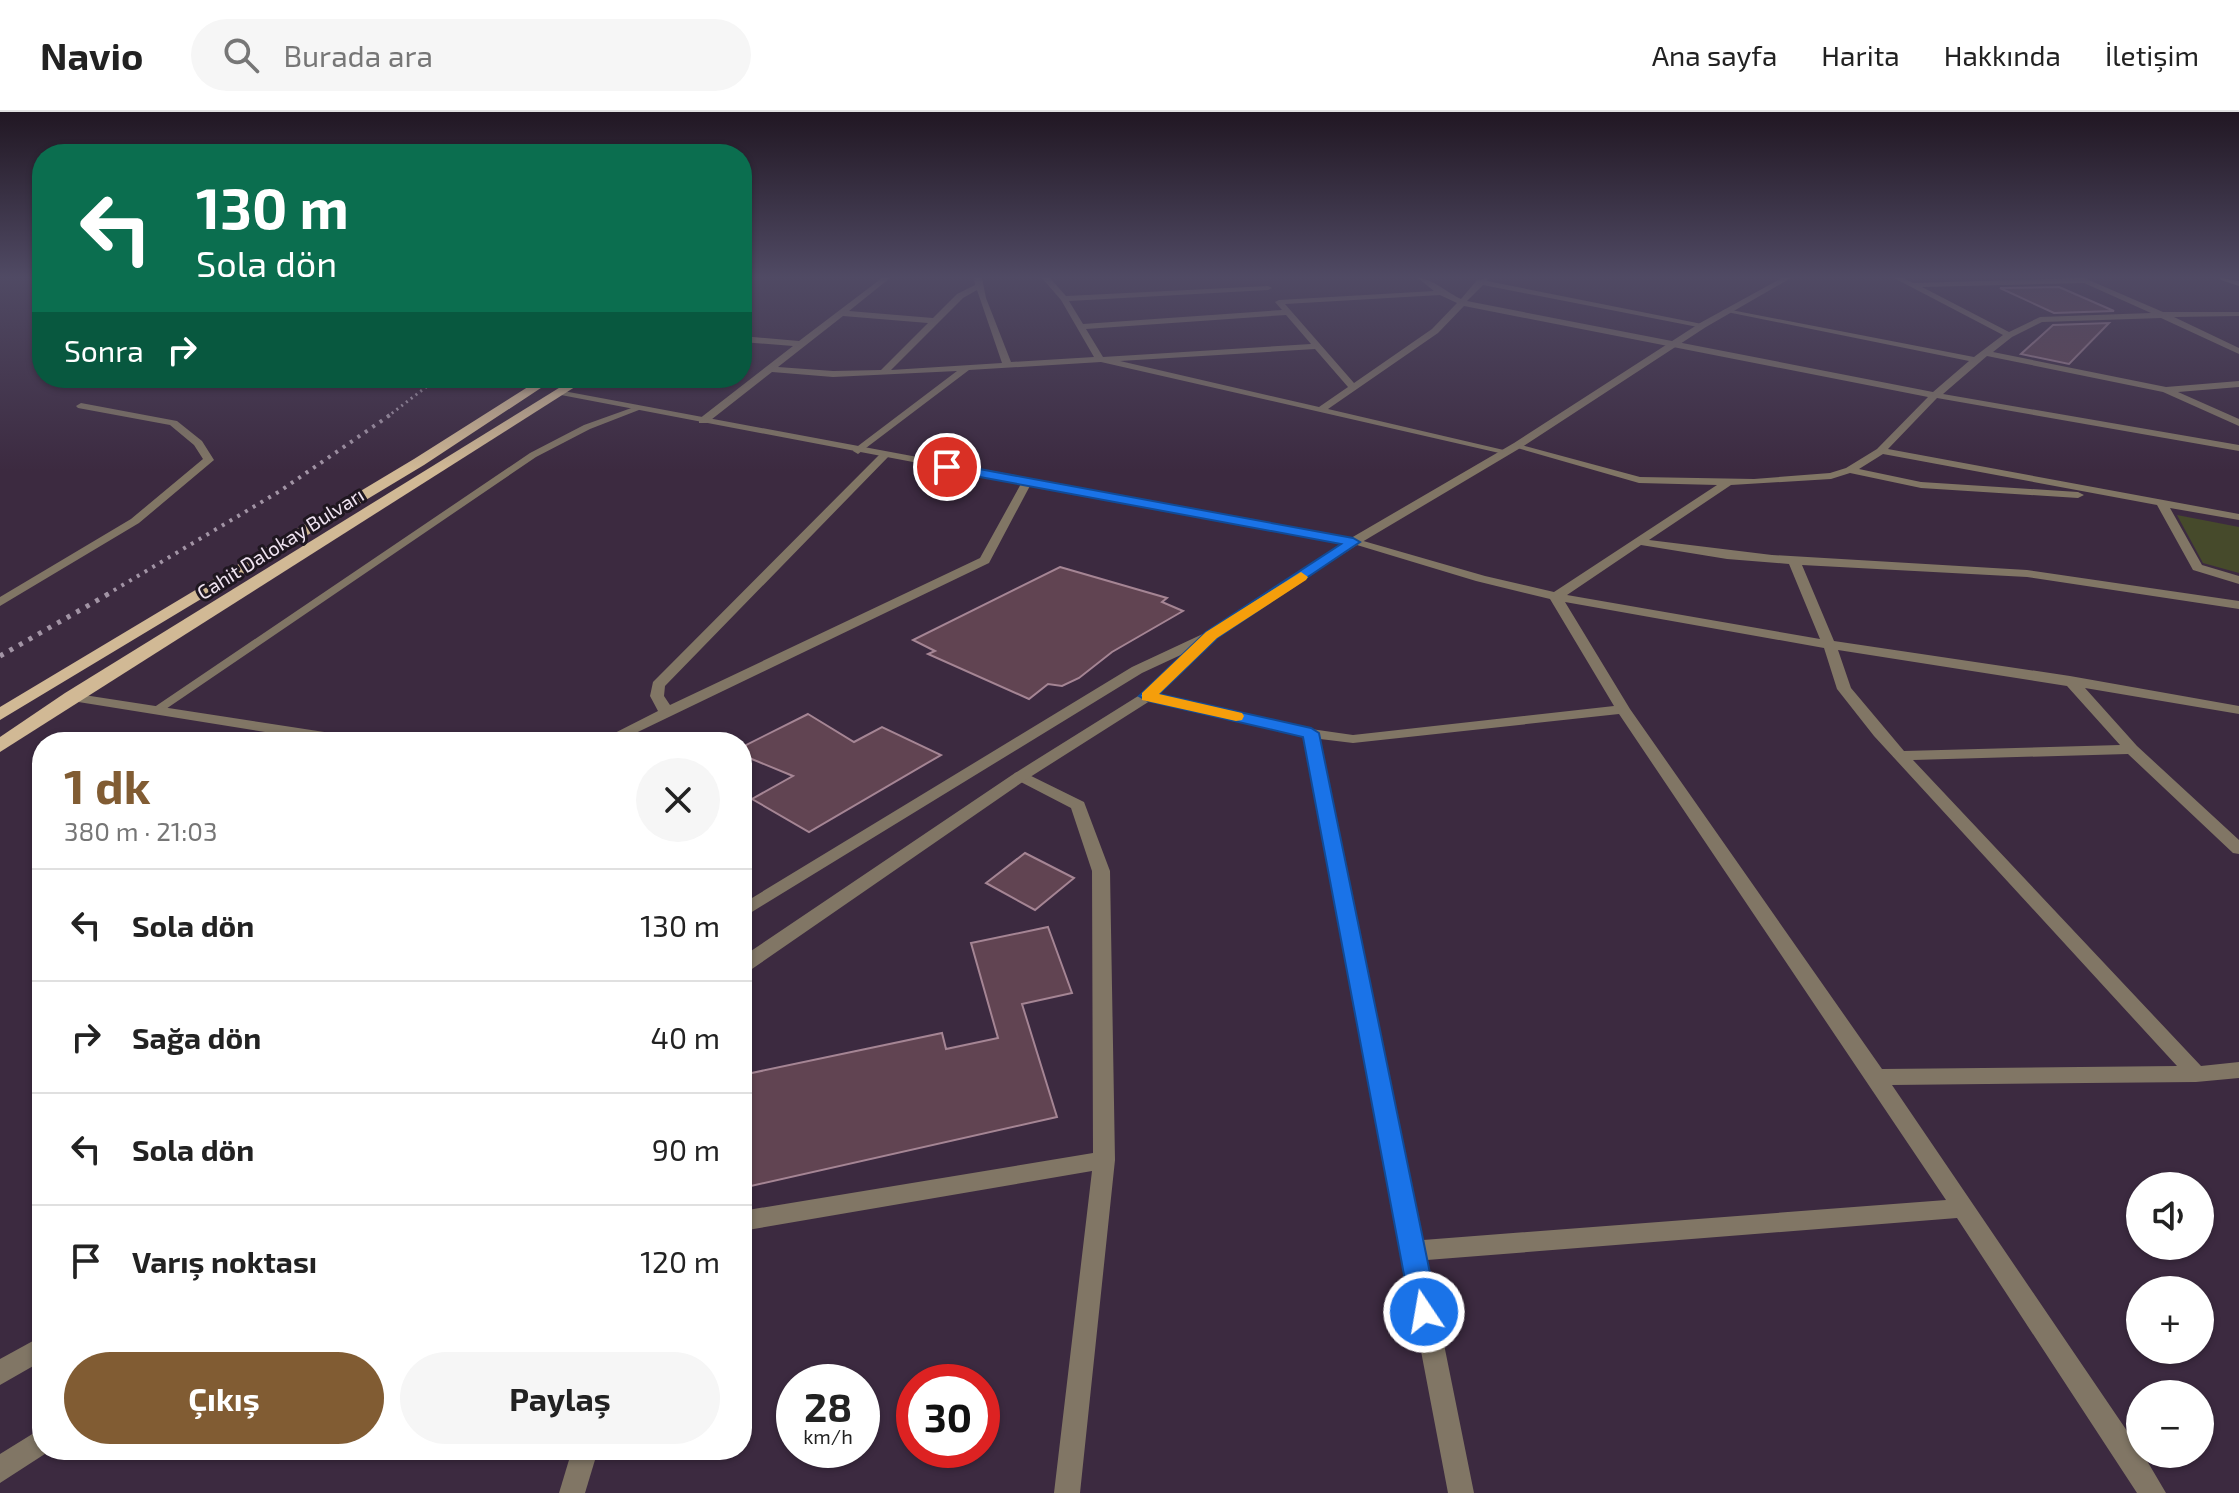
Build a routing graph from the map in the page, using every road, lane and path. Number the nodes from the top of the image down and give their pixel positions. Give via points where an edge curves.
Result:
1 (782, 342) edge
2 (914, 342) edge
3 (999, 342) edge
4 (1090, 342) edge
5 (1312, 342) edge
6 (1418, 342) edge
7 (1649, 342) edge
8 (1678, 342) edge
9 (1886, 342) edge
10 (1999, 342) edge
11 (2221, 342) edge
12 (800, 344) joint
13 (1315, 346) junction
14 (1671, 347) junction
15 (2239, 351) edge
16 (1986, 353) junction
17 (1100, 359) junction
18 (1976, 360) junction
19 (1007, 365) junction
20 (968, 367) junction
21 (769, 369) junction
22 (883, 373) junction
23 (752, 382) edge
24 (2239, 384) edge
25 (1353, 387) junction
26 (534, 388) edge
27 (567, 388) edge
28 (745, 388) edge
29 (2166, 390) junction
30 (561, 392) junction
31 (1933, 397) junction
32 (81, 406) dead end
33 (640, 408) junction
34 (1322, 409) junction
35 (703, 421) junction
36 (2239, 423) edge
37 (1518, 445) junction
38 (2239, 448) edge
39 (858, 451) junction
40 (1881, 451) junction
41 (1504, 453) junction
42 (885, 455) junction
43 (1850, 470) junction
44 (1027, 482) junction
45 (1728, 482) junction
46 (2124, 495) junction
47 (2161, 502) junction
48 (2239, 517) edge
49 (1638, 541) junction
50 (1353, 542) junction
51 (1794, 561) junction
52 (2239, 580) edge
53 (1555, 597) junction
54 (0, 602) edge
55 (2239, 605) edge
56 (1212, 635) junction
57 (1830, 647) junction
58 (2070, 680) junction
59 (1148, 696) junction
60 (71, 697) junction
61 (1623, 709) junction
62 (156, 710) junction
63 (2239, 710) edge
64 (667, 713) junction
65 (0, 715) edge
66 (294, 732) edge
67 (626, 732) edge
68 (1311, 733) junction
69 (0, 746) edge
70 (2132, 749) junction
71 (1900, 756) junction
72 (1021, 776) junction
73 (2239, 849) edge
74 (752, 906) edge
75 (752, 959) edge
76 (2239, 1070) edge
77 (2196, 1074) junction
78 (1876, 1077) junction
79 (1104, 1160) junction
80 (1962, 1208) junction
81 (752, 1219) edge
82 (1412, 1251) junction
83 (32, 1353) edge
84 (0, 1373) edge
85 (32, 1448) edge
86 (582, 1460) edge
87 (0, 1470) edge
88 (572, 1493) edge
89 (1067, 1493) edge
90 (1461, 1493) edge
91 (2153, 1493) edge

1 - 12 street
2 - 22 street
3 - 19 street
4 - 17 street
5 - 13 street
6 - 25 street
7 - 14 street
8 - 14 street
9 - 18 street
10 - 16 street
11 - 15 street
12 - 21 street
13 - 17 street
13 - 25 street
14 - 31 street
14 - 37 street
16 - 18 street
16 - 29 street
17 - 19 street
17 - 34 street
18 - 31 street
19 - 20 street
20 - 22 street
20 - 39 street
21 - 22 street
21 - 23 street
24 - 29 street
25 - 34 street
26 - 65 main road, Cahit Dalokay Bulvarı
27 - 30 main road, Cahit Dalokay Bulvarı
28 - 35 street
29 - 36 street
30 - 33 street
30 - 60 main road, Cahit Dalokay Bulvarı
31 - 38 street
31 - 40 street
32 - 54 street via 173,423 209,460 135,521
33 - 35 street
33 - 62 lane via 533,455
34 - 41 street
35 - 39 street
37 - 41 street
37 - 45 street via 1639,480
39 - 42 street
40 - 43 street
40 - 46 street
41 - 50 street
42 - 44 street
42 - 64 street via 658,685 657,696
43 - 45 street via 1803,480
43 - 46 street via 1942,487
44 - 50 street
44 - 64 street via 985,560
45 - 49 street
46 - 47 street
47 - 48 street
47 - 52 street via 2197,567
49 - 51 street
49 - 53 street
50 - 53 street
50 - 56 street
51 - 55 street via 2029,574
51 - 57 street
53 - 57 street
53 - 61 street
56 - 59 street
56 - 74 street via 1137,670
57 - 58 street
57 - 71 street via 1844,689
58 - 63 street
58 - 70 street
59 - 68 street
59 - 72 street
60 - 62 street
60 - 69 main road, Cahit Dalokay Bulvarı
61 - 68 street via 1353,739
61 - 78 street
62 - 66 street
64 - 67 street
68 - 82 street
70 - 71 street
70 - 73 street
71 - 77 street
72 - 75 street
72 - 79 street via 1078,805 1101,871
76 - 77 street
77 - 78 street
78 - 80 street
79 - 81 street
79 - 89 street
80 - 82 street
80 - 91 street
82 - 90 street
83 - 84 street
85 - 87 street
86 - 88 street

